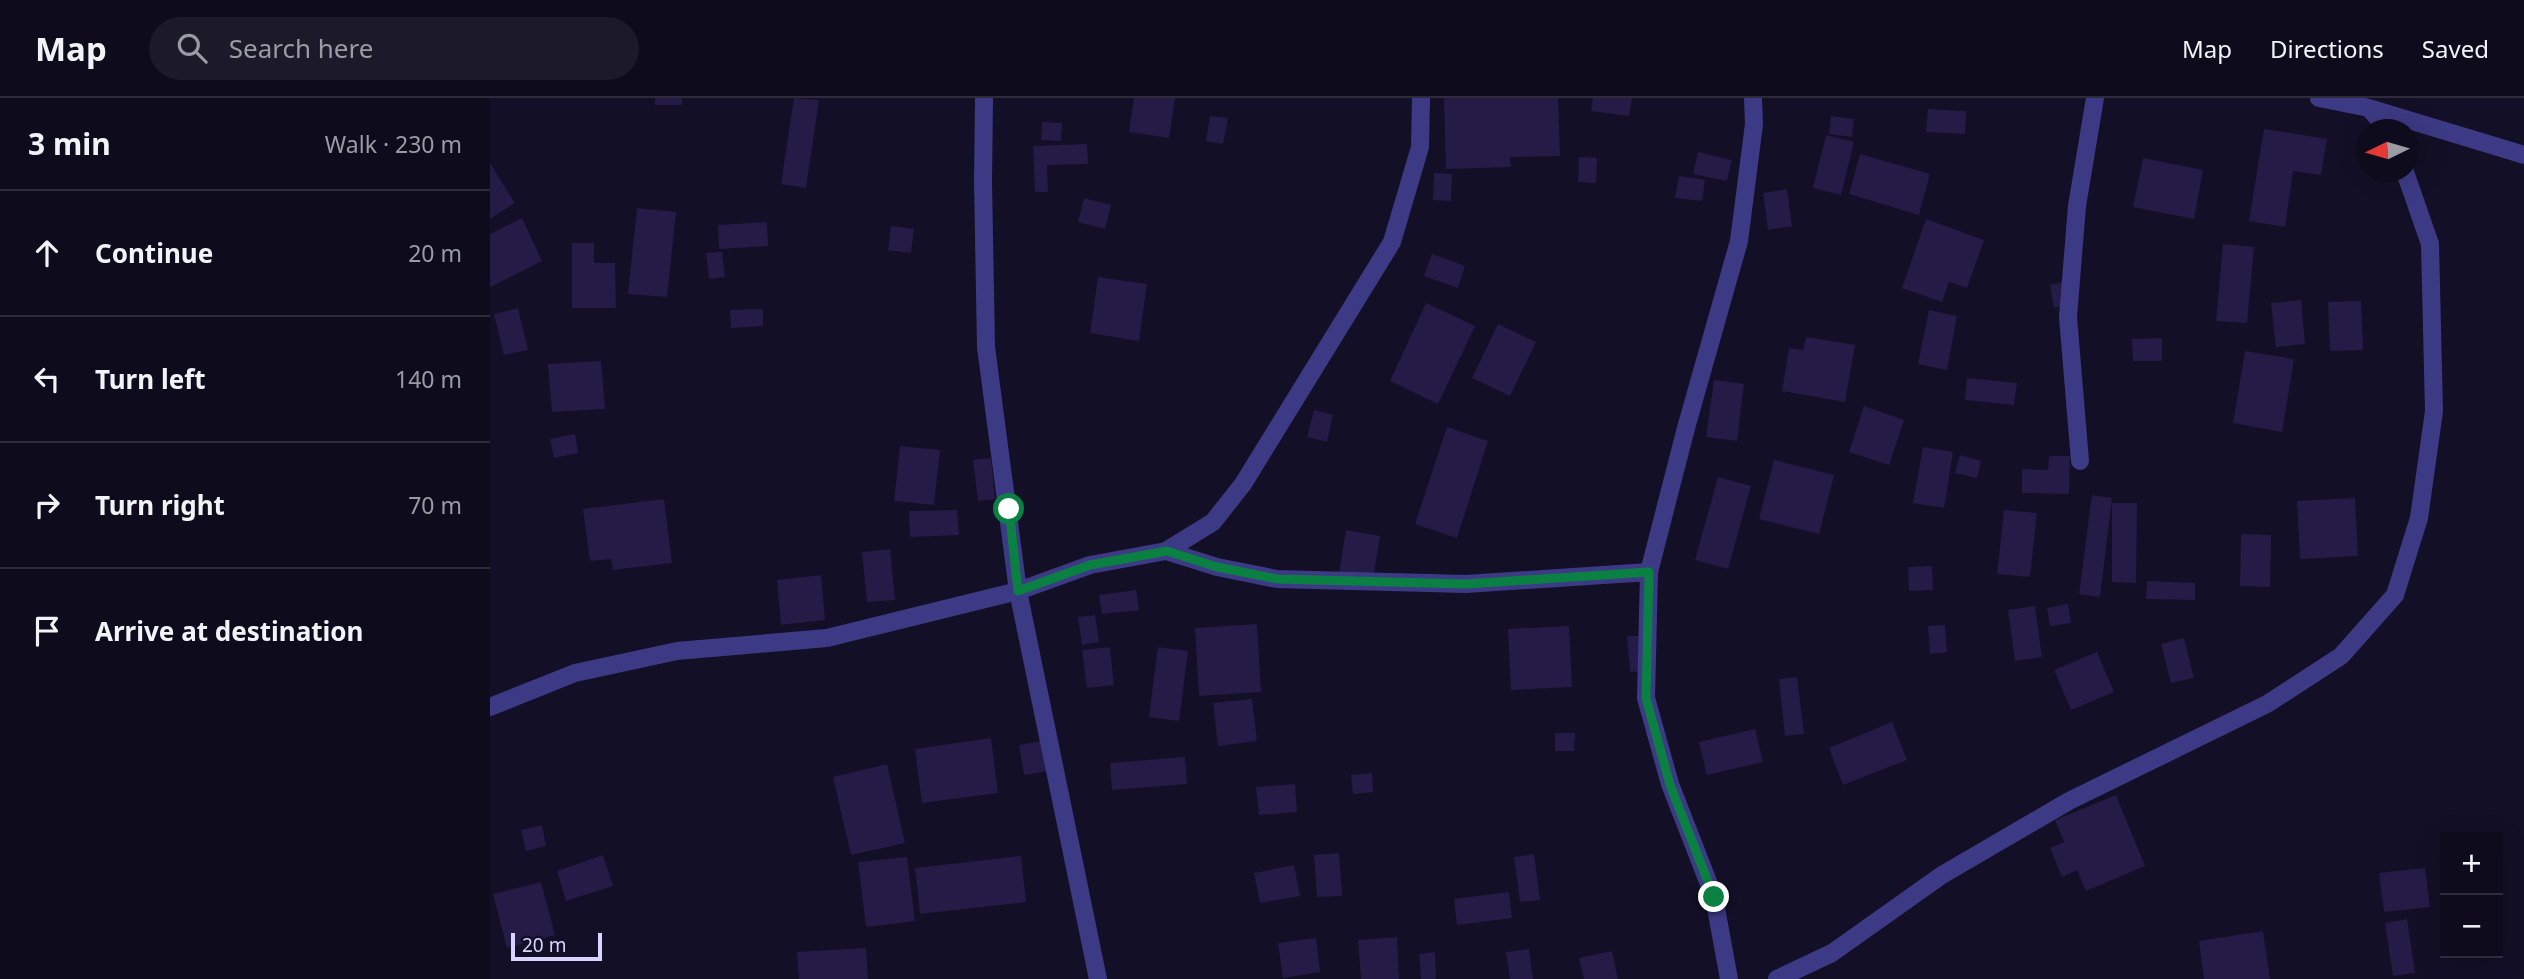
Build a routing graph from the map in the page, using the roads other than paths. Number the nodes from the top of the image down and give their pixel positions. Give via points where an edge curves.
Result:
1 (984, 98) edge
2 (1421, 98) edge
3 (1754, 98) edge
4 (2095, 98) edge
5 (2319, 98) edge
6 (2371, 103) edge
7 (2381, 119) edge
8 (2524, 155) edge
9 (2408, 182) edge
10 (2080, 461) dead end
11 (1167, 551) junction
12 (1649, 572) junction
13 (1018, 591) junction
14 (490, 707) edge
15 (1098, 979) edge
16 (1729, 979) edge
17 (1777, 979) edge

1 - 13 street via 986,347
2 - 11 street via 1420,147 1392,243 1243,484 1213,522
3 - 12 street via 1740,241
4 - 10 street via 2077,206 2068,317
5 - 6 street
6 - 7 street
6 - 8 street
9 - 17 street via 2430,244 2434,411 2419,518 2395,595 2341,656 2267,704 2069,802 1942,874 1832,953
11 - 12 street via 1277,579 1466,584
11 - 13 street via 1090,565
12 - 16 street via 1646,698 1670,785 1714,897
13 - 14 street via 827,638 677,651 575,673
13 - 15 street

